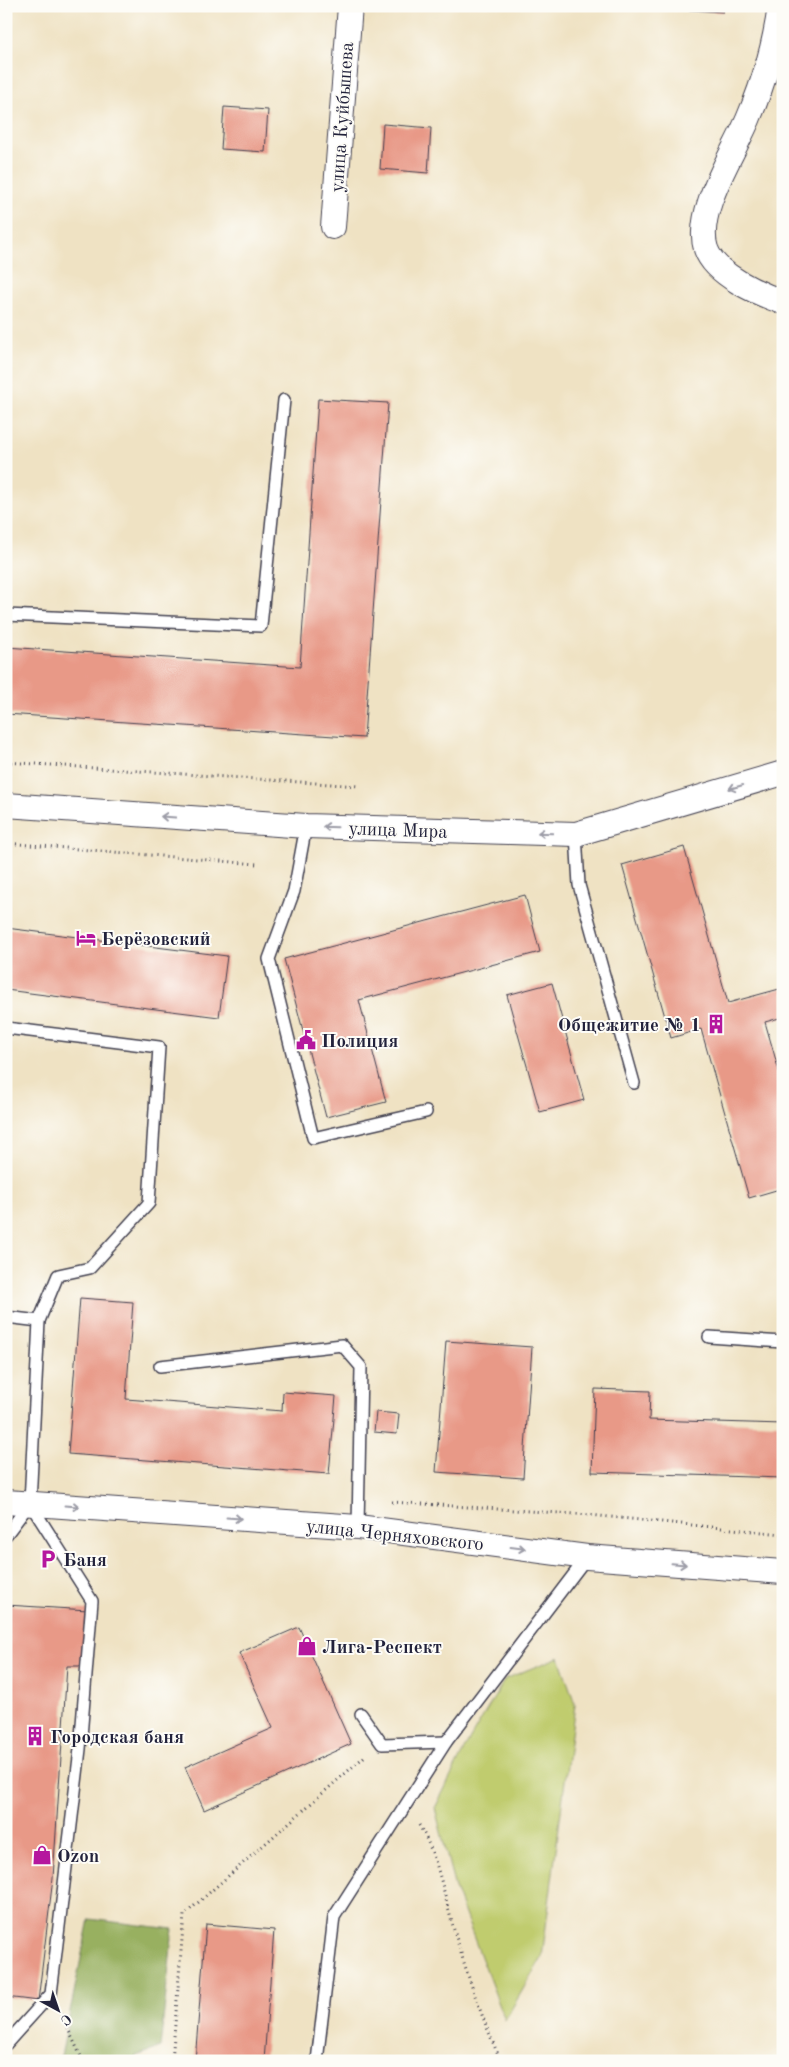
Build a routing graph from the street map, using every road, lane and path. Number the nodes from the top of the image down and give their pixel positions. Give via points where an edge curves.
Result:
1 (350, 6) edge
2 (780, 6) edge
3 (333, 227) dead end
4 (783, 302) edge
5 (284, 400) dead end
6 (6, 614) edge
7 (6, 762) edge
8 (783, 773) edge
9 (359, 786) dead end
10 (6, 805) edge
11 (306, 826) junction
12 (576, 834) junction
13 (6, 843) edge
14 (257, 864) dead end
15 (6, 1028) edge
16 (634, 1083) dead end
17 (426, 1112) dead end
18 (6, 1317) edge
19 (39, 1321) junction
20 (710, 1337) dead end
21 (783, 1342) edge
22 (160, 1366) dead end
23 (359, 1499) junction
24 (6, 1502) edge
25 (30, 1503) junction
26 (358, 1527) junction
27 (783, 1534) edge
28 (6, 1535) edge
29 (587, 1557) junction
30 (783, 1572) edge
31 (361, 1714) dead end
32 (446, 1742) junction
33 (382, 1744) junction
34 (406, 1803) junction
35 (51, 1994) junction
36 (6, 2044) edge
37 (83, 2061) edge
38 (172, 2061) edge
39 (317, 2061) edge
40 (501, 2061) edge

1 - 3 street, улица Куйбышева
2 - 4 street via 750,117 716,187 706,216 705,236 706,249 715,265 762,295
5 - 6 lane via 261,626
7 - 9 path
8 -> 12 street, улица Мира
11 -> 10 street, улица Мира
12 -> 11 street, улица Мира
11 - 17 lane via 294,891 269,959 313,1138
12 - 16 lane via 579,885
13 - 14 path
15 - 19 lane via 159,1047 148,1203 90,1268 58,1275
18 - 19 lane
19 - 25 lane
20 - 21 lane
22 - 23 lane via 342,1345 361,1367
23 - 26 lane
23 - 27 path via 590,1515
24 - 25 street, улица Черняховского
25 -> 26 street, улица Черняховского
25 - 28 lane
25 - 35 lane via 92,1601 80,1748
26 -> 29 street, улица Черняховского
29 -> 30 street, улица Черняховского
29 - 32 lane
31 - 33 lane
32 - 33 lane
32 - 34 lane
33 - 38 path via 354,1764 184,1915
34 - 39 lane via 334,1917
34 - 40 path via 428,1840 487,2031
35 - 36 lane
35 - 37 path

